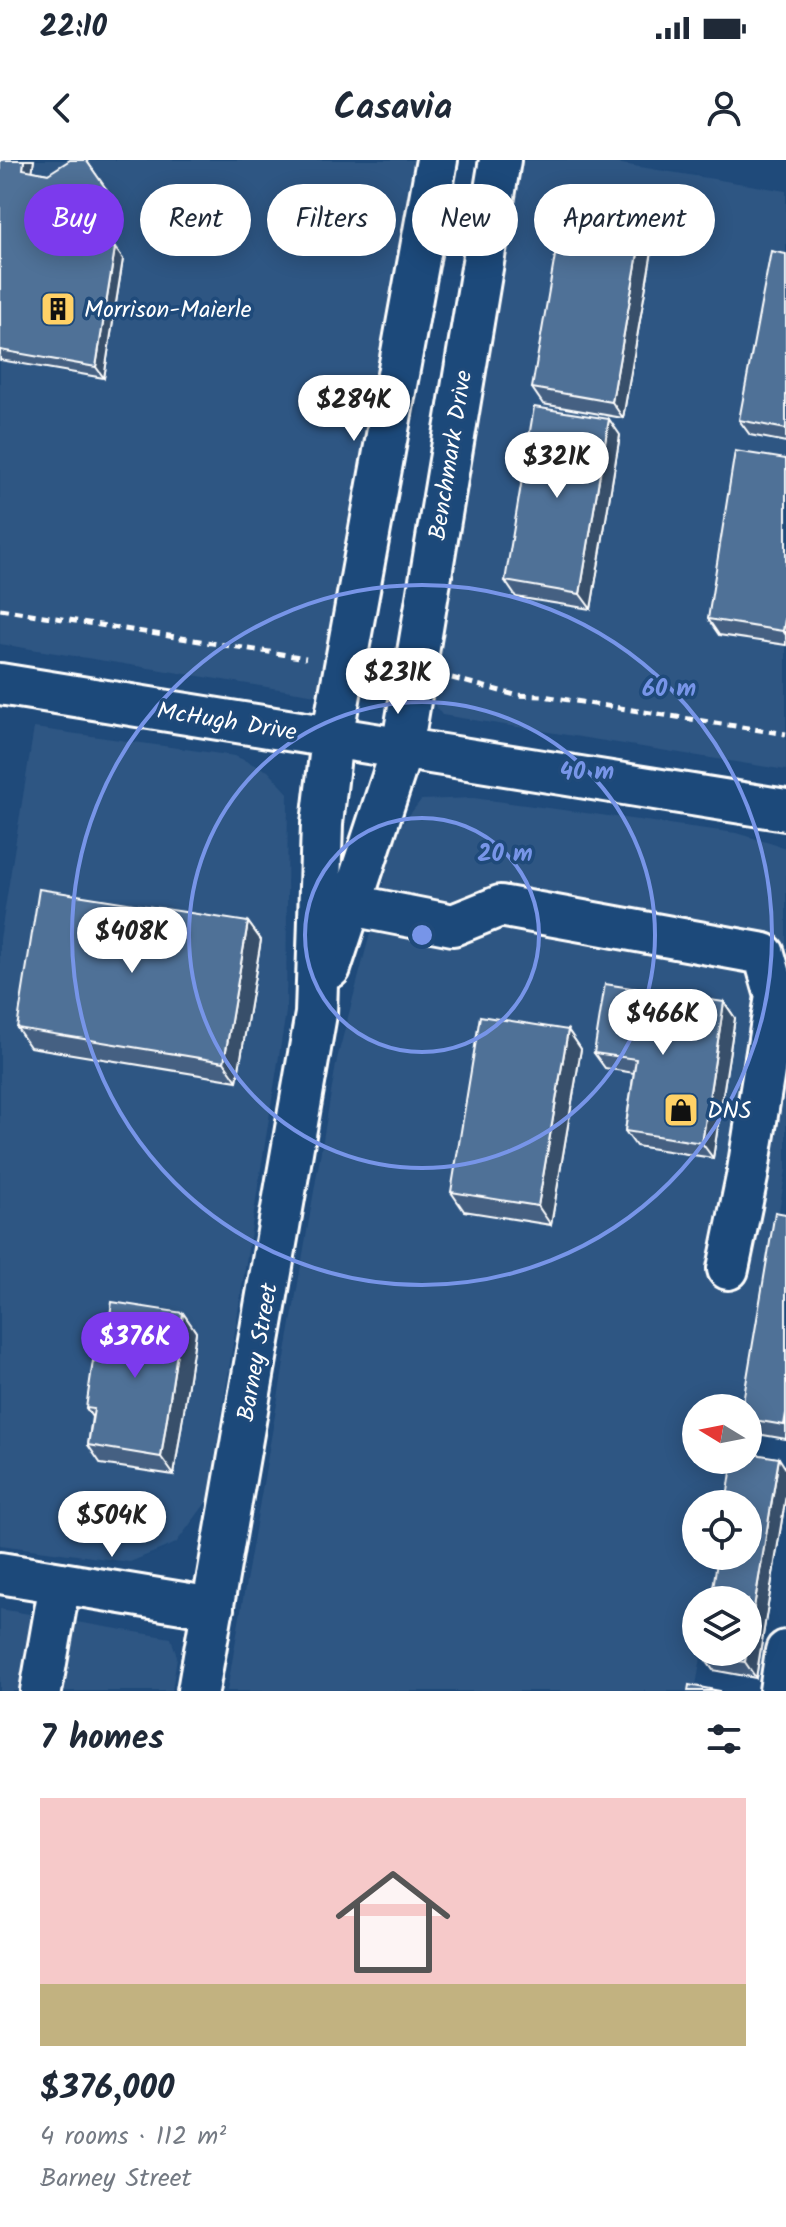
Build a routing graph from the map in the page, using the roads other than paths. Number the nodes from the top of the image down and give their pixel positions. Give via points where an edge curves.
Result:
1 (437, 160) edge
2 (500, 160) edge
3 (0, 684) edge
4 (332, 738) junction
5 (402, 749) junction
6 (786, 810) edge
7 (351, 905) junction
8 (316, 1014) junction
9 (728, 1269) dead end
10 (0, 1573) edge
11 (60, 1583) junction
12 (213, 1608) junction
13 (786, 1651) edge
14 (41, 1691) edge
15 (198, 1691) edge
16 (780, 1691) edge

1 - 4 street
2 - 5 street, Benchmark Drive
3 - 4 street, McHugh Drive
4 - 5 street, McHugh Drive
4 - 8 street via 322,824
5 - 6 street, McHugh Drive
5 - 7 street, Benchmark Drive
7 - 8 street, Benchmark Drive
7 - 9 street via 453,925 500,906 764,954 776,996
8 - 12 street, Barney Street
10 - 11 street
11 - 12 street
11 - 14 street
12 - 15 street, Barney Street
13 - 16 street

